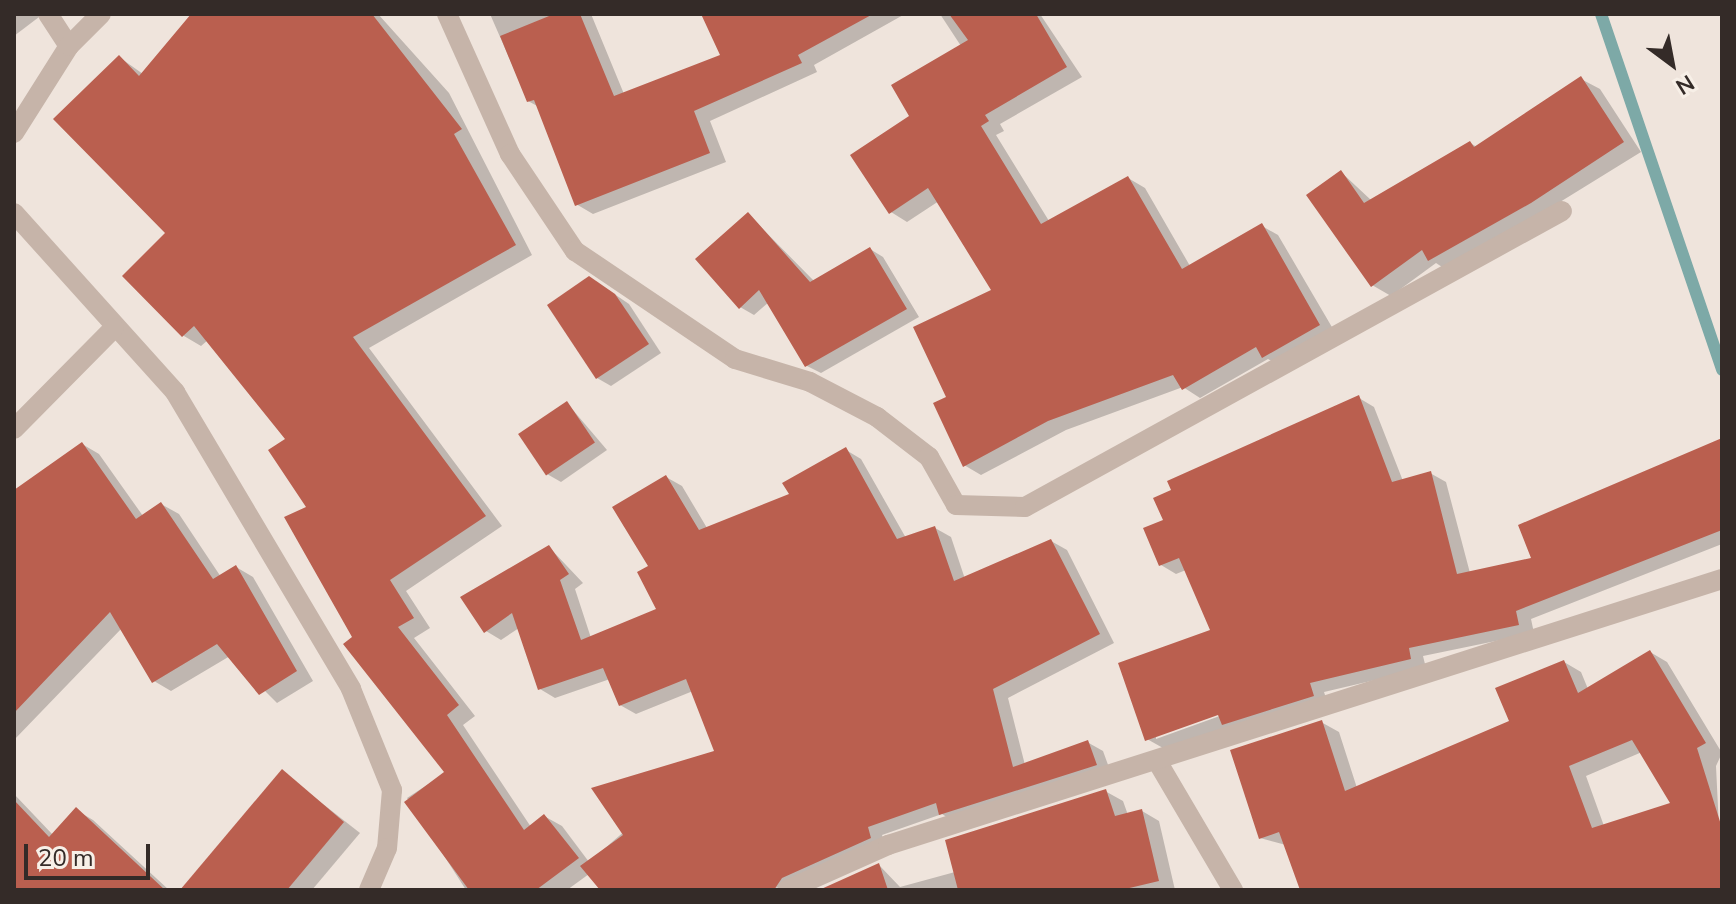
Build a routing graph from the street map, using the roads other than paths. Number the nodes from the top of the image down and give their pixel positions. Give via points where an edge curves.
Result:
1 (48, 14) edge
2 (101, 14) edge
3 (447, 14) edge
4 (69, 46) junction
5 (14, 133) edge
6 (1562, 211) dead end
7 (14, 213) edge
8 (114, 328) junction
9 (14, 429) edge
10 (1722, 579) edge
11 (1157, 761) junction
12 (377, 888) edge
13 (787, 890) edge
14 (1233, 890) edge

1 - 4 street
2 - 4 street
3 - 6 street via 510,154 575,251 735,359 810,382 877,417 929,457 956,505 1025,507
4 - 5 street
7 - 8 street
8 - 9 street
8 - 12 street via 175,392 351,689 392,790
10 - 11 street
11 - 13 street via 888,845
11 - 14 street

